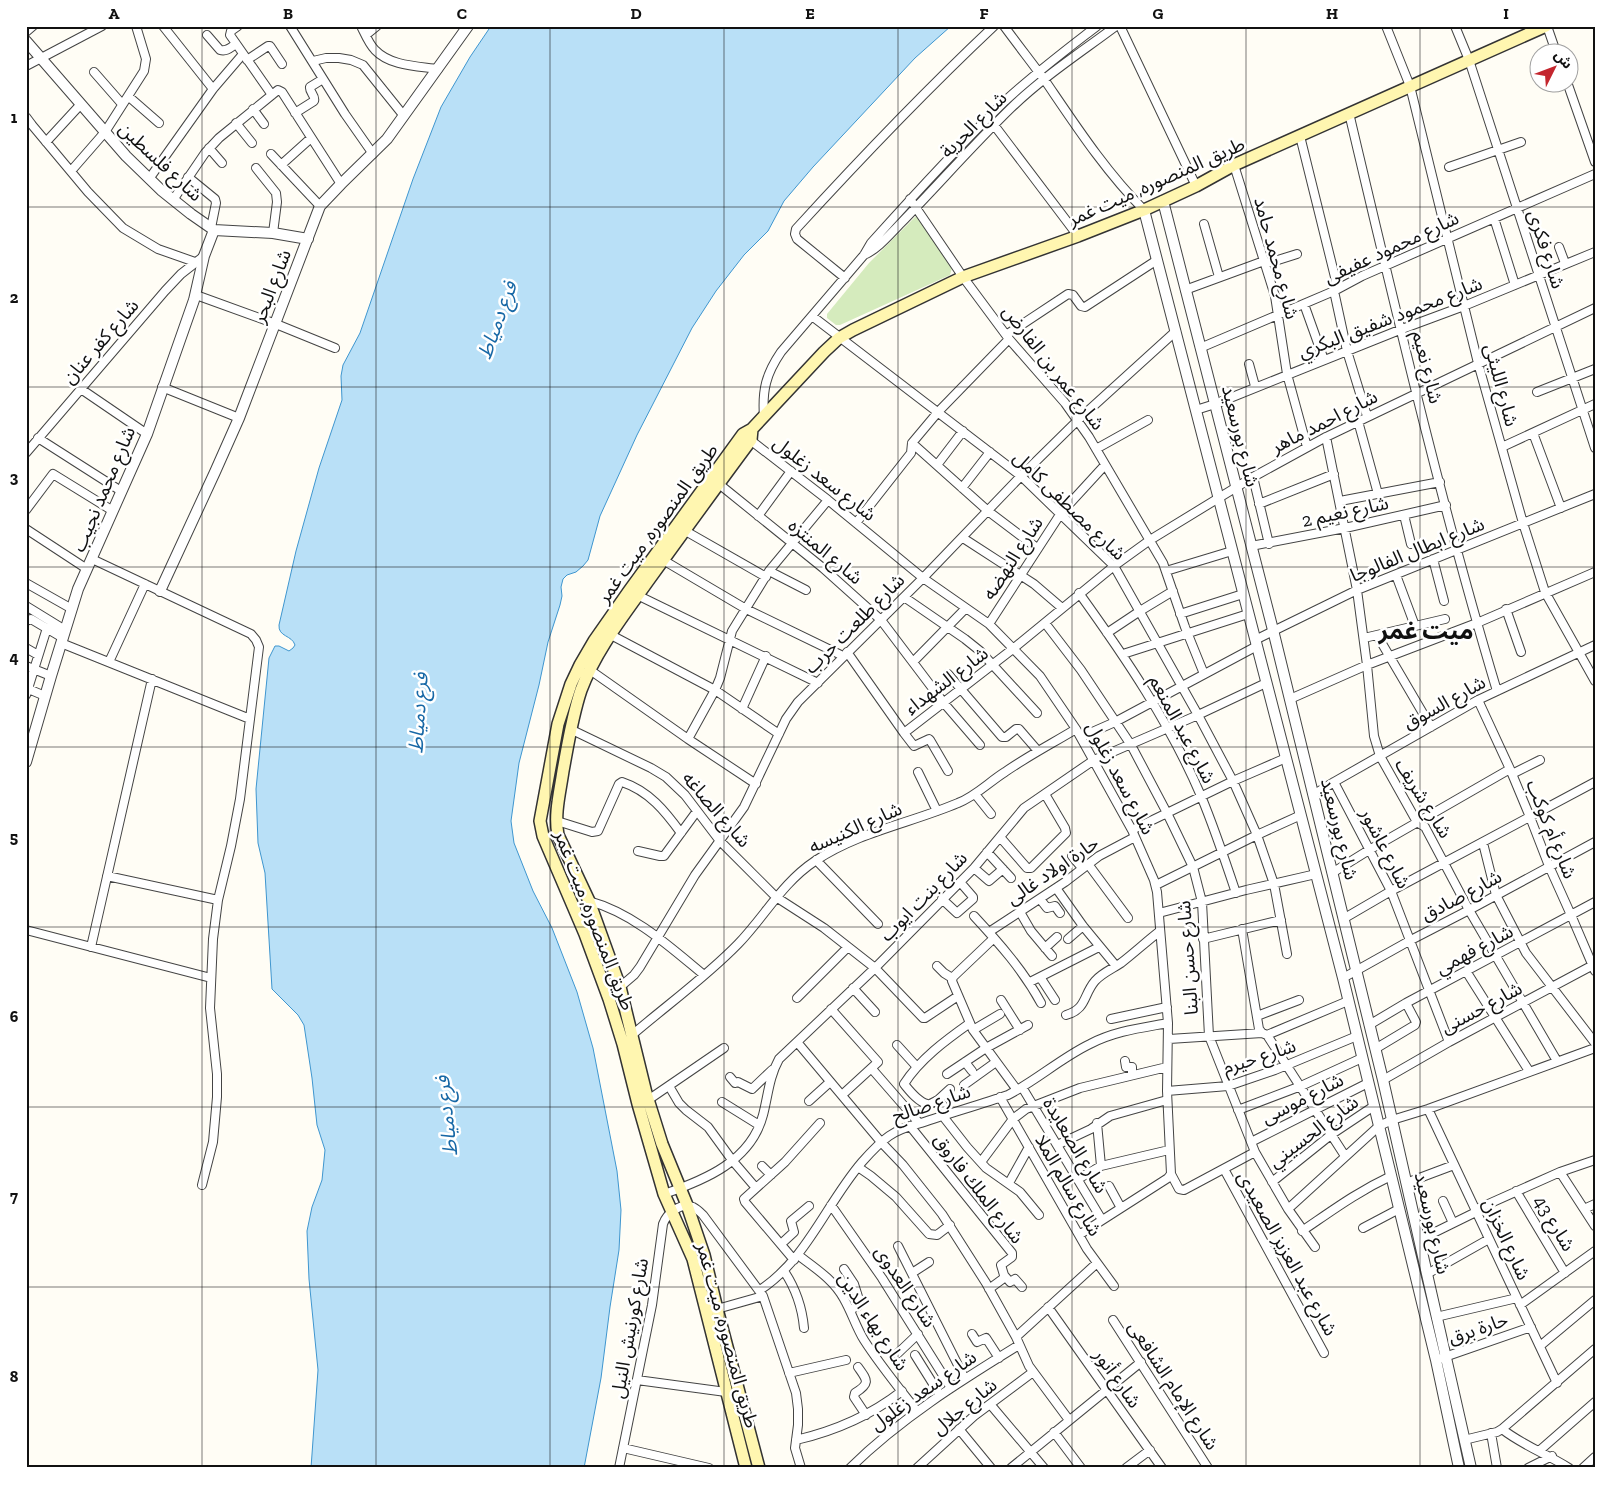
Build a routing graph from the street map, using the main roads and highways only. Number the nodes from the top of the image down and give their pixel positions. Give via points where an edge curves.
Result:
1 (1547, 26) edge
2 (749, 435) junction
3 (680, 528) junction
4 (633, 593) junction
5 (746, 1468) edge
6 (759, 1468) edge

1 - 2 main road, طريق المنصوره, ميت غمر via 1234,165 1144,210 963,277 853,330 824,352
2 - 3 main road, طريق المنصوره, ميت غمر
2 - 3 main road, طريق المنصوره, ميت غمر via 719,484
3 - 4 main road, طريق المنصوره, ميت غمر
3 - 4 main road, طريق المنصوره, ميت غمر via 663,560
4 - 5 main road, طريق المنصوره, ميت غمر via 587,653 571,684 558,724 540,821 624,1044 664,1194 692,1259
4 - 6 main road, طريق المنصوره, ميت غمر via 590,670 580,696 570,729 557,821 558,835 589,901 620,987 648,1100 704,1255

